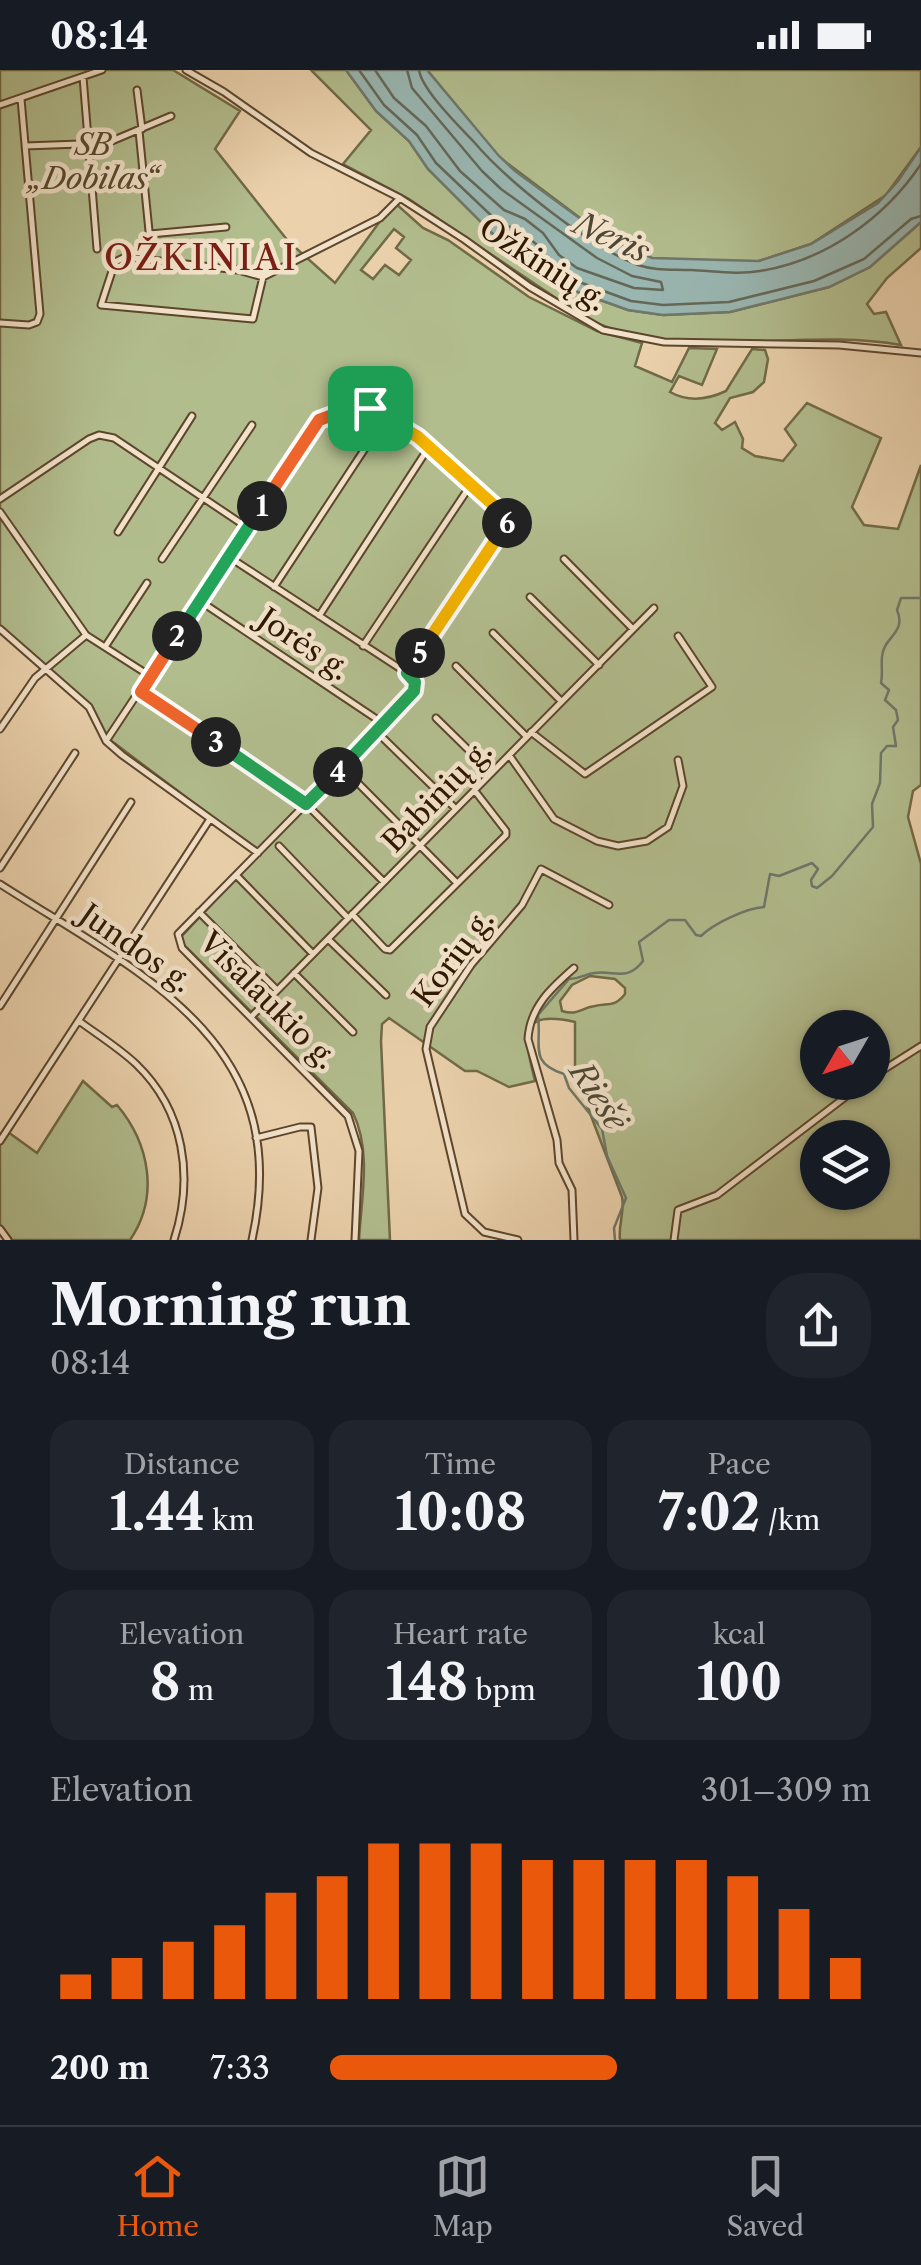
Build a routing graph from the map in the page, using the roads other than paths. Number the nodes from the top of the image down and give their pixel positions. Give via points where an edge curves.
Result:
1 (102, 70) edge
2 (186, 70) edge
3 (83, 78) junction
4 (138, 90) dead end
5 (21, 99) junction
6 (0, 105) edge
7 (171, 116) dead end
8 (140, 130) junction
9 (88, 144) junction
10 (26, 146) junction
11 (400, 198) junction
12 (226, 226) dead end
13 (97, 248) dead end
14 (263, 276) junction
15 (0, 323) edge
16 (921, 352) edge
17 (192, 416) dead end
18 (385, 418) junction
19 (252, 425) dead end
20 (429, 446) junction
21 (160, 468) junction
22 (470, 486) junction
23 (204, 498) junction
24 (0, 499) edge
25 (0, 512) edge
26 (248, 528) junction
27 (118, 532) dead end
28 (229, 557) junction
29 (162, 559) dead end
30 (564, 559) dead end
31 (146, 583) dead end
32 (274, 587) junction
33 (530, 597) dead end
34 (200, 601) junction
35 (654, 608) dead end
36 (318, 616) junction
37 (0, 629) edge
38 (633, 629) junction
39 (494, 633) dead end
40 (86, 635) junction
41 (678, 636) dead end
42 (363, 646) junction
43 (104, 648) junction
44 (599, 664) junction
45 (456, 666) dead end
46 (44, 669) junction
47 (407, 673) junction
48 (150, 676) junction
49 (141, 692) junction
50 (561, 701) junction
51 (436, 718) dead end
52 (384, 724) junction
53 (0, 728) edge
54 (529, 734) junction
55 (384, 739) dead end
56 (106, 741) junction
57 (75, 754) dead end
58 (509, 755) junction
59 (678, 760) dead end
60 (491, 773) junction
61 (349, 774) dead end
62 (475, 790) junction
63 (131, 802) dead end
64 (309, 807) junction
65 (456, 810) junction
66 (210, 819) junction
67 (279, 846) dead end
68 (420, 846) junction
69 (258, 853) junction
70 (0, 868) edge
71 (236, 875) junction
72 (384, 882) junction
73 (458, 883) junction
74 (0, 884) edge
75 (609, 905) dead end
76 (199, 912) junction
77 (350, 916) junction
78 (55, 920) junction
79 (328, 939) junction
80 (312, 954) junction
81 (118, 960) junction
82 (574, 968) dead end
83 (294, 972) junction
84 (277, 990) junction
85 (386, 996) dead end
86 (0, 1006) edge
87 (252, 1016) junction
88 (78, 1020) junction
89 (353, 1032) dead end
90 (921, 1046) edge
91 (890, 1065) edge
92 (841, 1100) edge
93 (256, 1138) junction
94 (0, 1141) edge
95 (0, 1229) edge
96 (8, 1240) edge
97 (174, 1240) edge
98 (252, 1240) edge
99 (311, 1240) edge
100 (355, 1240) edge
101 (518, 1240) edge
102 (574, 1240) edge
103 (674, 1240) edge

1 - 3 street
2 - 11 street, Ožkinių g. via 302,147
3 - 5 street
3 - 9 street
4 - 8 street
5 - 6 street
5 - 10 street
7 - 8 street
8 - 9 street
8 - 12 street via 150,238
9 - 10 street
9 - 13 street
10 - 15 street via 40,314 29,325
11 - 14 street via 380,218
11 - 16 street, Ožkinių g. via 602,330 664,342
14 - 14 street via 252,320 101,305 116,262 124,258
17 - 21 street
18 - 20 street
18 - 26 street via 357,406 319,420
18 - 32 street
19 - 23 street
20 - 22 street
20 - 36 street
21 - 23 street
21 - 24 street via 98,435
21 - 27 street
22 - 42 street
22 - 47 street via 510,520
23 - 26 street
23 - 29 street
25 - 40 street
26 - 28 street
28 - 32 street
28 - 34 street
30 - 38 street
31 - 43 street
32 - 36 street
33 - 44 street
34 - 48 street
34 - 52 street, Jorės g.
35 - 38 street, Babinių g.
36 - 42 street
37 - 46 street
38 - 44 street, Babinių g.
39 - 50 street
40 - 43 street
40 - 46 street
41 - 54 street via 712,687 586,774
42 - 47 street
43 - 48 street
44 - 50 street, Babinių g.
45 - 54 street
46 - 53 street
46 - 56 street via 89,708
47 - 52 street, Visalaukio g. via 414,691
48 - 49 street
49 - 56 street
49 - 64 street
50 - 54 street, Babinių g.
51 - 60 street
52 - 64 street, Visalaukio g.
54 - 58 street, Babinių g.
55 - 65 street
56 - 66 street
57 - 70 street
58 - 59 street via 554,820 618,846 648,841 668,826 683,786
58 - 60 street, Babinių g.
60 - 62 street, Babinių g.
61 - 68 street
62 - 65 street, Babinių g.
62 - 73 street via 507,833
63 - 78 street
64 - 69 street, Visalaukio g.
64 - 72 street
65 - 68 street, Babinių g.
66 - 69 street
66 - 81 street
67 - 77 street
68 - 72 street, Babinių g.
68 - 73 street
69 - 71 street, Visalaukio g.
71 - 76 street, Visalaukio g.
71 - 80 street
72 - 77 street, Babinių g.
73 - 77 street via 390,950
74 - 78 street, Jundos g.
75 - 101 street, Korių g. via 541,869 428,1033 426,1050 465,1214 484,1232
76 - 84 street
76 - 87 street, Visalaukio g. via 180,931 179,943
77 - 79 street, Babinių g.
78 - 81 street, Jundos g.
78 - 86 street
79 - 80 street, Babinių g.
79 - 85 street
80 - 83 street, Babinių g.
81 - 88 street
81 - 93 street, Jundos g. via 182,1005 210,1035 241,1086
82 - 102 street via 542,998 528,1039 572,1190
83 - 84 street, Babinių g.
83 - 89 street
84 - 87 street, Babinių g.
87 - 100 street, Visalaukio g. via 354,1127
88 - 94 street
88 - 97 street via 135,1063 171,1114 186,1174
90 - 91 street
92 - 103 street via 717,1195 678,1210
93 - 98 street, Jundos g. via 259,1197
93 - 99 street via 311,1127 318,1188
95 - 96 street

